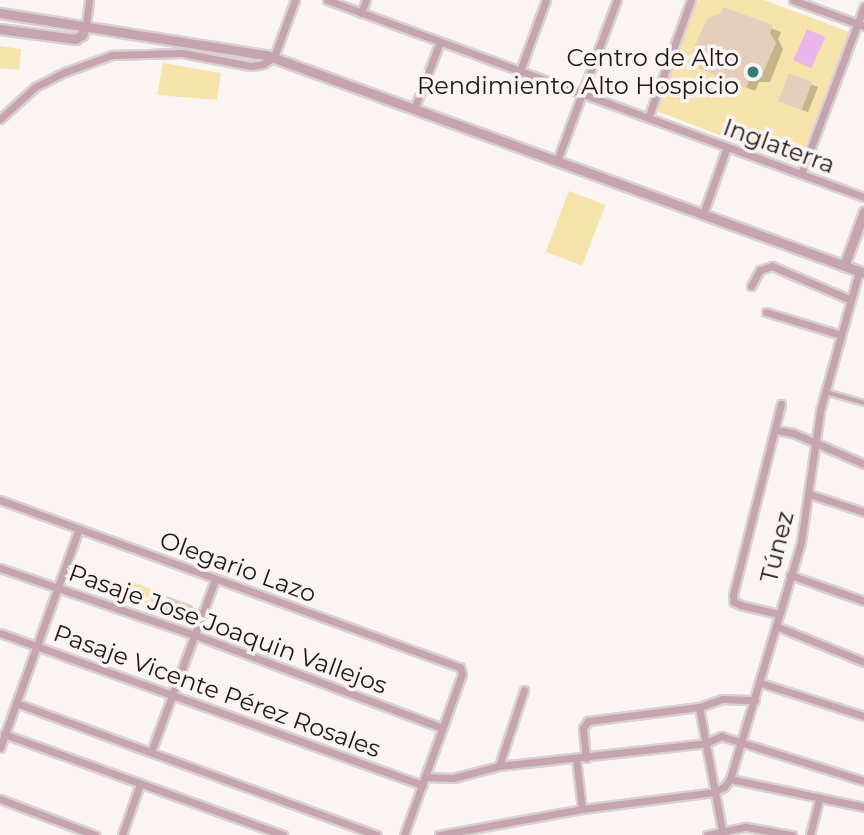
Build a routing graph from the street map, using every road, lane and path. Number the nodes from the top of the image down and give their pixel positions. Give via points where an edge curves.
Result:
1 (89, 0) edge
2 (295, 0) edge
3 (327, 0) edge
4 (366, 0) edge
5 (546, 0) edge
6 (617, 0) edge
7 (691, 0) edge
8 (793, 0) edge
9 (864, 6) edge
10 (0, 13) edge
11 (361, 13) junction
12 (86, 25) junction
13 (861, 25) edge
14 (0, 29) edge
15 (440, 41) junction
16 (274, 57) junction
17 (520, 71) junction
18 (582, 94) junction
19 (414, 109) junction
20 (0, 118) edge
21 (649, 118) junction
22 (727, 147) junction
23 (557, 161) junction
24 (801, 174) junction
25 (864, 197) edge
26 (864, 212) edge
27 (703, 214) junction
28 (844, 266) junction
29 (862, 272) edge
30 (751, 286) dead end
31 (851, 300) junction
32 (766, 312) dead end
33 (841, 335) junction
34 (825, 392) junction
35 (864, 403) edge
36 (782, 404) dead end
37 (777, 430) junction
38 (816, 444) junction
39 (864, 464) edge
40 (809, 494) junction
41 (0, 499) edge
42 (864, 512) edge
43 (79, 529) junction
44 (0, 568) edge
45 (790, 576) junction
46 (215, 580) junction
47 (57, 588) junction
48 (864, 601) edge
49 (779, 614) junction
50 (776, 626) junction
51 (0, 633) edge
52 (195, 635) junction
53 (36, 646) junction
54 (864, 662) edge
55 (761, 683) junction
56 (524, 690) dead end
57 (172, 695) junction
58 (755, 700) junction
59 (16, 703) junction
60 (699, 707) junction
61 (864, 716) edge
62 (442, 728) junction
63 (4, 734) junction
64 (741, 740) junction
65 (706, 743) junction
66 (0, 748) edge
67 (152, 752) junction
68 (576, 758) junction
69 (586, 758) junction
70 (499, 766) junction
71 (425, 777) junction
72 (730, 779) junction
73 (864, 781) edge
74 (140, 784) junction
75 (422, 785) junction
76 (713, 792) junction
77 (819, 798) junction
78 (0, 799) edge
79 (864, 807) edge
80 (582, 809) junction
81 (273, 834) edge
82 (723, 834) edge
83 (95, 835) edge
84 (122, 835) edge
85 (283, 835) edge
86 (377, 835) edge
87 (404, 835) edge
88 (439, 835) edge
89 (707, 835) edge
90 (792, 835) edge
91 (810, 835) edge

1 - 12 street
2 - 16 street
3 - 11 street, Inglaterra
4 - 11 street
5 - 17 street
6 - 18 street
7 - 21 street
8 - 13 street
9 - 13 street
10 - 12 street
11 - 15 street, Inglaterra
12 - 14 street via 82,35 72,40
12 - 16 street
13 - 24 street
15 - 17 street, Inglaterra
15 - 19 street
16 - 19 street
16 - 20 street via 251,66 182,53 112,55 35,87
17 - 18 street, Inglaterra
18 - 21 street, Inglaterra
18 - 23 street
19 - 23 street
21 - 22 street, Inglaterra
22 - 24 street, Inglaterra
22 - 27 street
23 - 27 street
24 - 25 street, Inglaterra
26 - 28 street
27 - 28 street
28 - 29 street
29 - 31 street, Túnez
30 - 31 street via 760,270 772,266
31 - 33 street, Túnez
32 - 33 street
33 - 34 street, Túnez
34 - 35 lane
34 - 38 street, Túnez
36 - 37 street
37 - 38 street
37 - 49 street via 733,595 734,602 741,605
38 - 39 street
38 - 40 street, Túnez
40 - 42 street
40 - 45 street, Túnez
41 - 43 street, Olegario Lazo
43 - 46 street, Olegario Lazo
43 - 47 street
44 - 47 street, Pasaje Jose Joaquin Vallejos
45 - 48 street
45 - 49 street, Túnez
46 - 52 street
46 - 62 street, Olegario Lazo via 462,670
47 - 52 street, Pasaje Jose Joaquin Vallejos
47 - 53 street
49 - 50 street, Túnez
50 - 54 street
50 - 55 street, Túnez
51 - 53 street, Pasaje Vicente Pérez Rosales
52 - 57 street
52 - 62 street, Pasaje Jose Joaquin Vallejos
53 - 57 street, Pasaje Vicente Pérez Rosales
53 - 59 street
55 - 58 street, Túnez
55 - 61 street
56 - 70 street
57 - 67 street
57 - 75 street, Pasaje Vicente Pérez Rosales
58 - 60 street via 722,699
58 - 64 street, Túnez
59 - 63 street
59 - 67 street
60 - 65 street
60 - 69 street via 588,721 583,728
62 - 71 street
63 - 66 street
63 - 74 street
64 - 65 street via 721,736
64 - 72 street, Túnez
64 - 73 street
65 - 69 street
65 - 76 street
67 - 86 street
68 - 69 street
68 - 70 street
68 - 80 street
70 - 71 street via 453,778
71 - 75 street
72 - 76 street
72 - 77 street
74 - 81 street
74 - 84 street
75 - 87 street
76 - 80 street
76 - 82 street
77 - 79 street
77 - 91 street
78 - 83 street
80 - 88 street
81 - 85 street
82 - 89 street
82 - 90 street via 746,827

